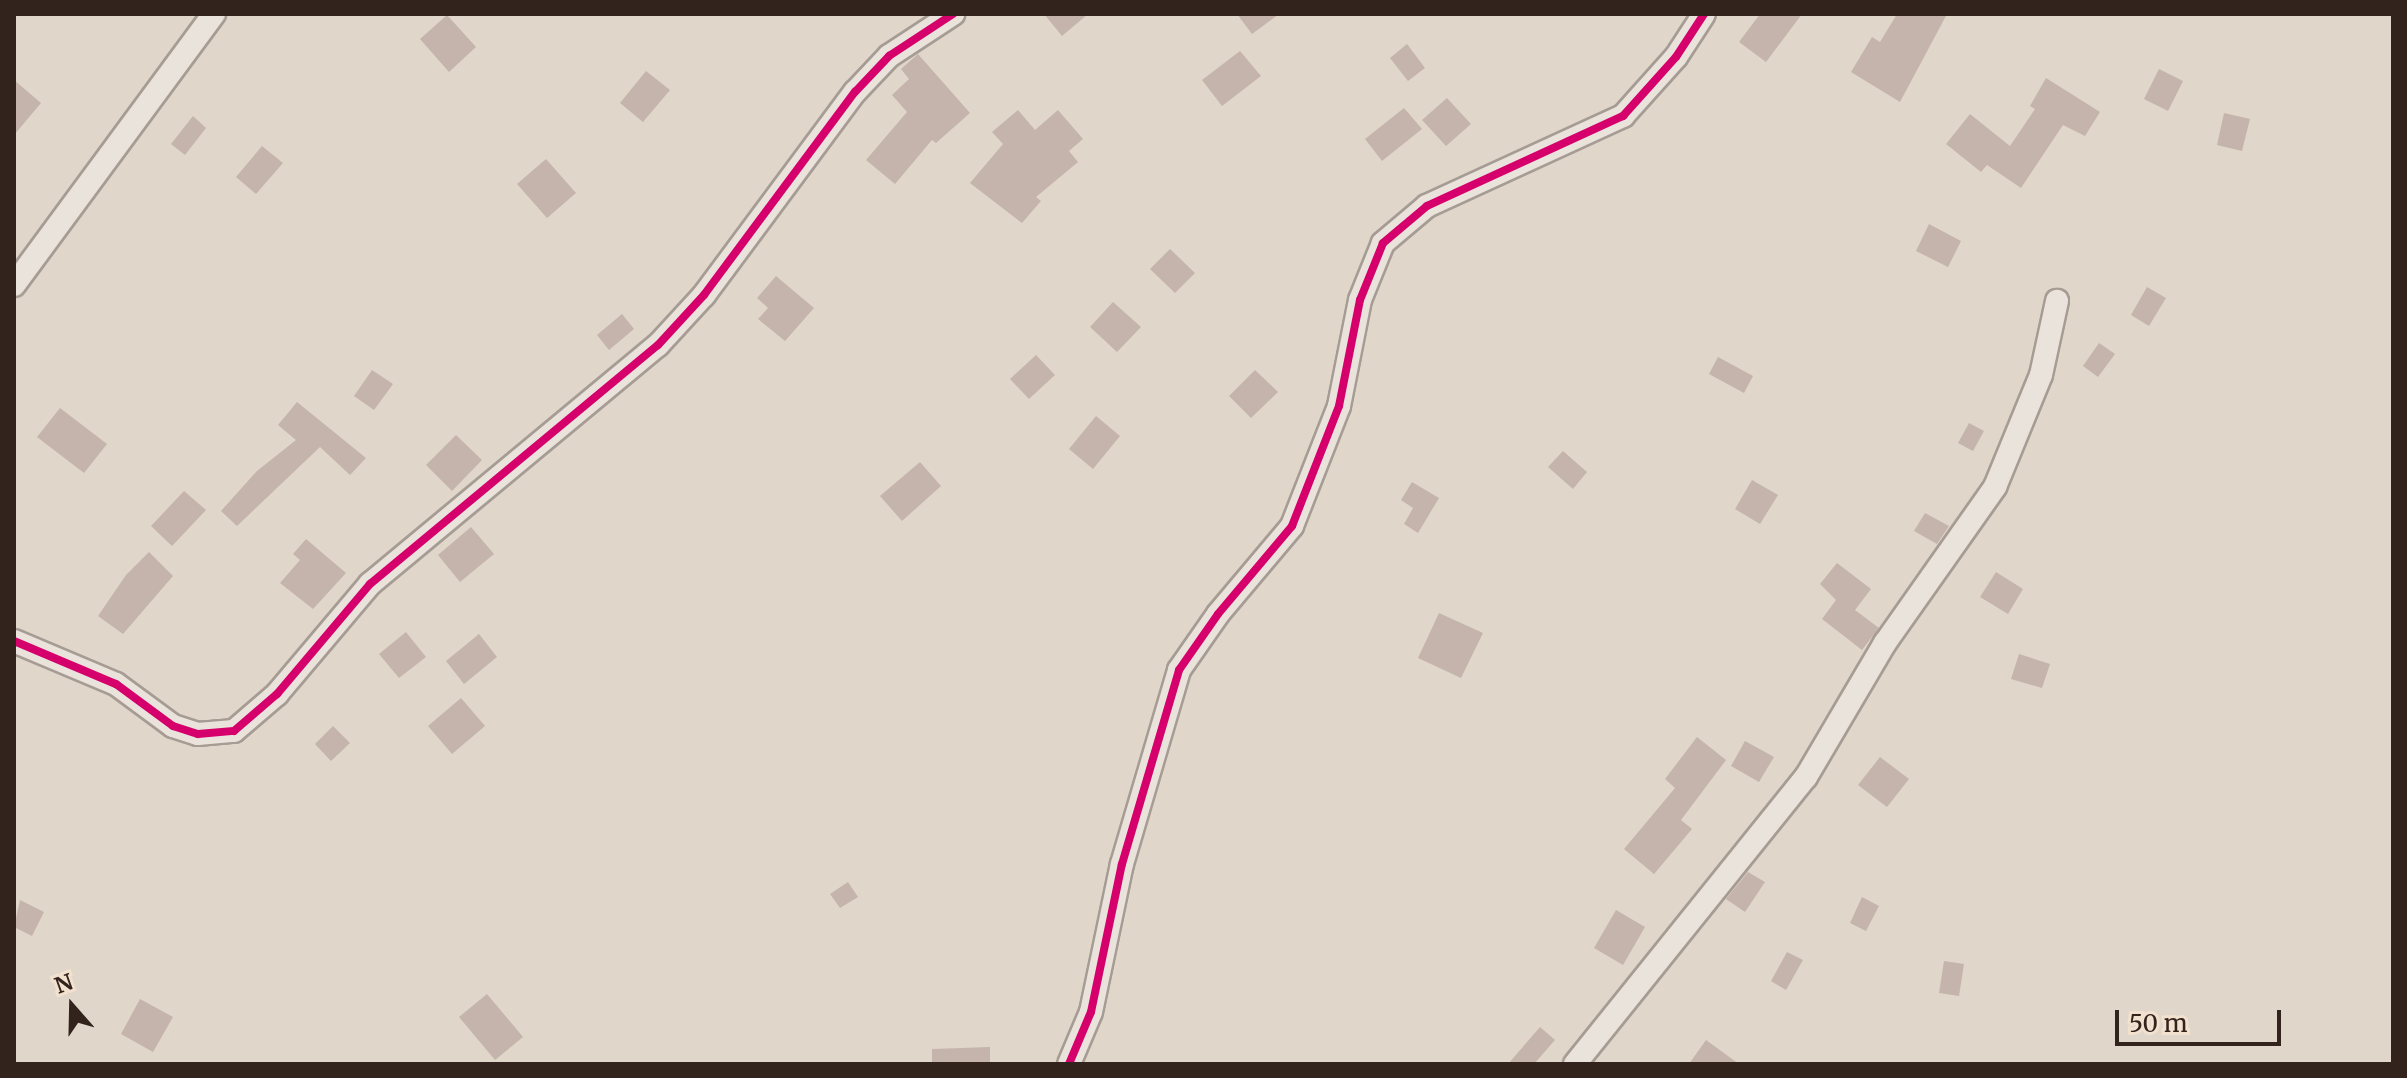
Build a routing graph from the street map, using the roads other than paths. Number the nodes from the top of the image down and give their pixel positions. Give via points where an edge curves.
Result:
1 (214, 14) edge
2 (953, 14) edge
3 (1704, 14) edge
4 (14, 285) edge
5 (2057, 301) dead end
6 (14, 641) edge
7 (1069, 1064) edge
8 (1575, 1064) edge

1 - 4 street
2 - 6 street via 889,56 855,92 704,295 658,345 370,584 277,694 234,731 198,734 173,726 116,684
3 - 7 street via 1676,57 1623,116 1427,206 1383,243 1360,300 1339,406 1292,526 1179,670 1122,864 1091,1012
5 - 8 street via 2041,375 1995,487 1885,643 1806,777

